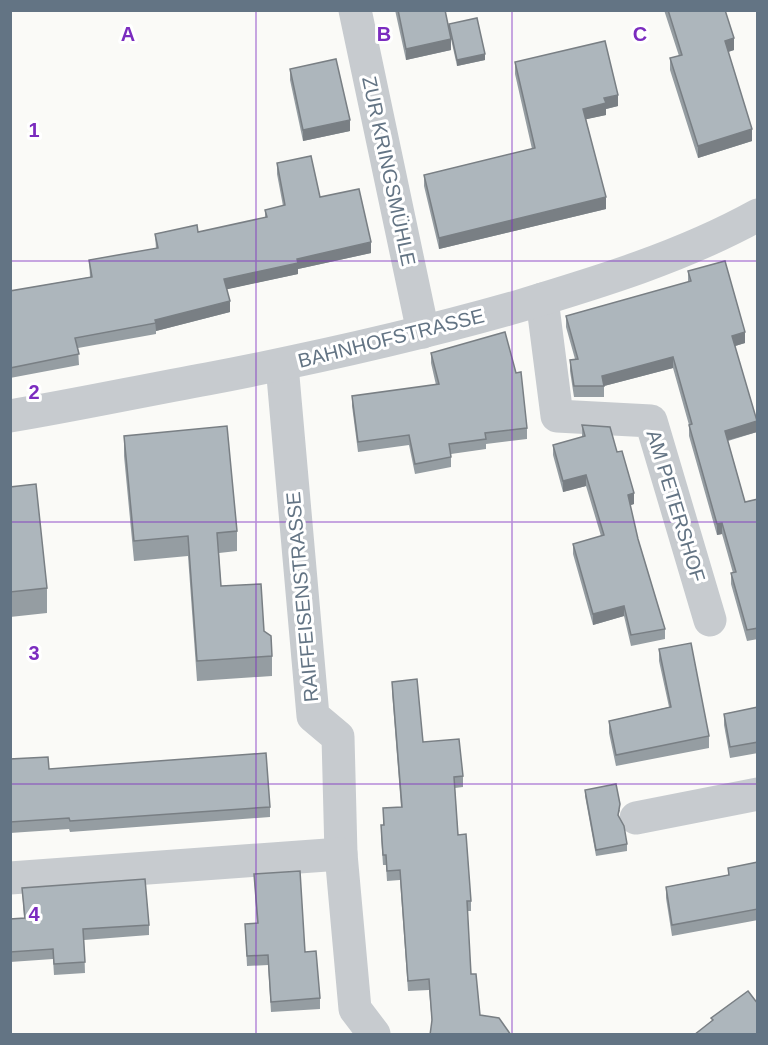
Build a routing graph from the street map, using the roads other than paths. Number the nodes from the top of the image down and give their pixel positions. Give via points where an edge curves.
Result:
1 (355, 10) edge
2 (758, 216) edge
3 (542, 299) junction
4 (423, 332) junction
5 (282, 365) junction
6 (10, 416) edge
7 (710, 620) dead end
8 (758, 794) edge
9 (636, 818) dead end
10 (341, 854) junction
11 (10, 878) edge
12 (374, 1035) edge

1 - 4 street, ZUR KRINGSMÜHLE
2 - 3 street, BAHNHOFSTRASSE via 639,268
3 - 4 street, BAHNHOFSTRASSE
3 - 7 street, AM PETERSHOF via 556,416 651,421
4 - 5 street, BAHNHOFSTRASSE
5 - 6 street, BAHNHOFSTRASSE
5 - 10 street, RAIFFEISENSTRASSE via 312,716 338,737
8 - 9 street
10 - 11 street
10 - 12 street, RAIFFEISENSTRASSE via 355,1010

